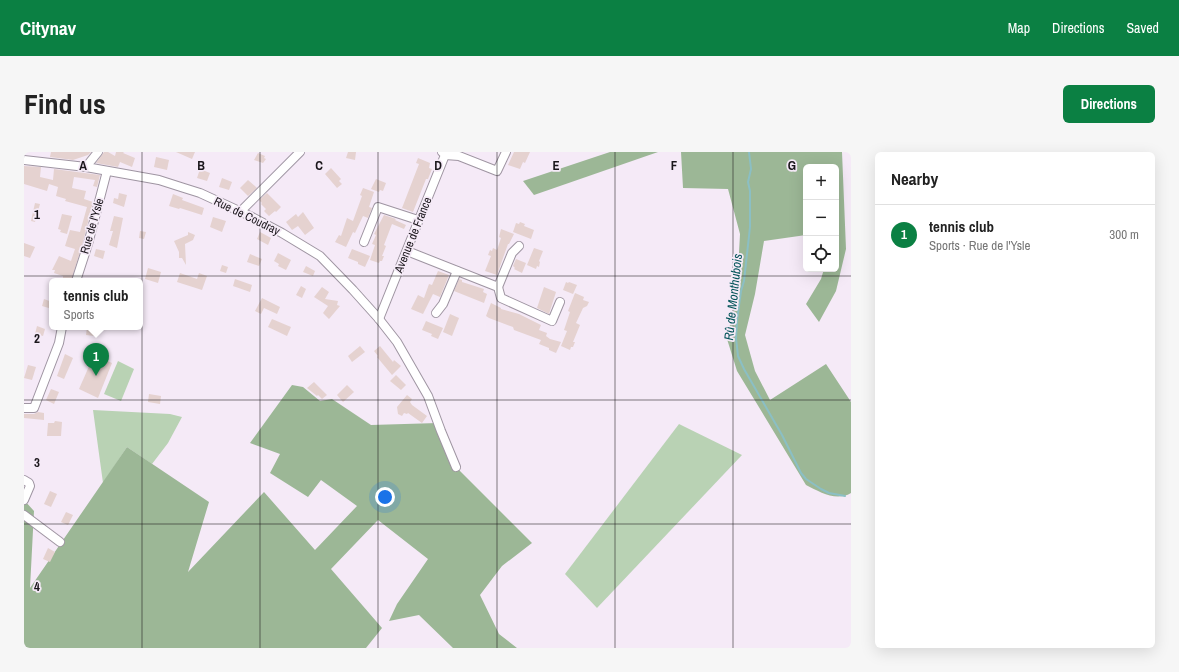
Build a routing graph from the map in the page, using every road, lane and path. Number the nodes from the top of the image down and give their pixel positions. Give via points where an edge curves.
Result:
1 (98, 152) edge
2 (300, 152) edge
3 (506, 152) edge
4 (443, 154) edge
5 (24, 160) edge
6 (86, 167) junction
7 (108, 171) junction
8 (240, 212) junction
9 (418, 220) junction
10 (364, 242) dead end
11 (519, 246) dead end
12 (407, 251) junction
13 (457, 271) junction
14 (77, 278) edge
15 (498, 287) junction
16 (560, 302) dead end
17 (436, 313) dead end
18 (379, 319) junction
19 (61, 330) edge
20 (24, 408) edge
21 (456, 467) dead end
22 (24, 480) edge
23 (24, 500) edge
24 (24, 515) edge
25 (60, 542) dead end

1 - 6 street
2 - 8 street
3 - 4 street via 497,171 459,156
4 - 9 street, Avenue de France
5 - 6 street, Rue de Coudray
6 - 7 street, Rue de Coudray
7 - 8 street, Rue de Coudray via 159,180 216,200
7 - 14 street, Rue de l'Ysle
8 - 18 street, Rue de Coudray via 320,256
9 - 10 street via 378,207
9 - 12 street, Avenue de France
11 - 15 street via 512,253
12 - 13 street
12 - 18 street, Avenue de France
13 - 15 street
13 - 17 street via 443,304
15 - 16 street via 501,298 552,321
18 - 21 street, Rue de Coudray via 397,342 428,396
19 - 20 street via 34,408
22 - 23 street via 30,486
24 - 25 street

